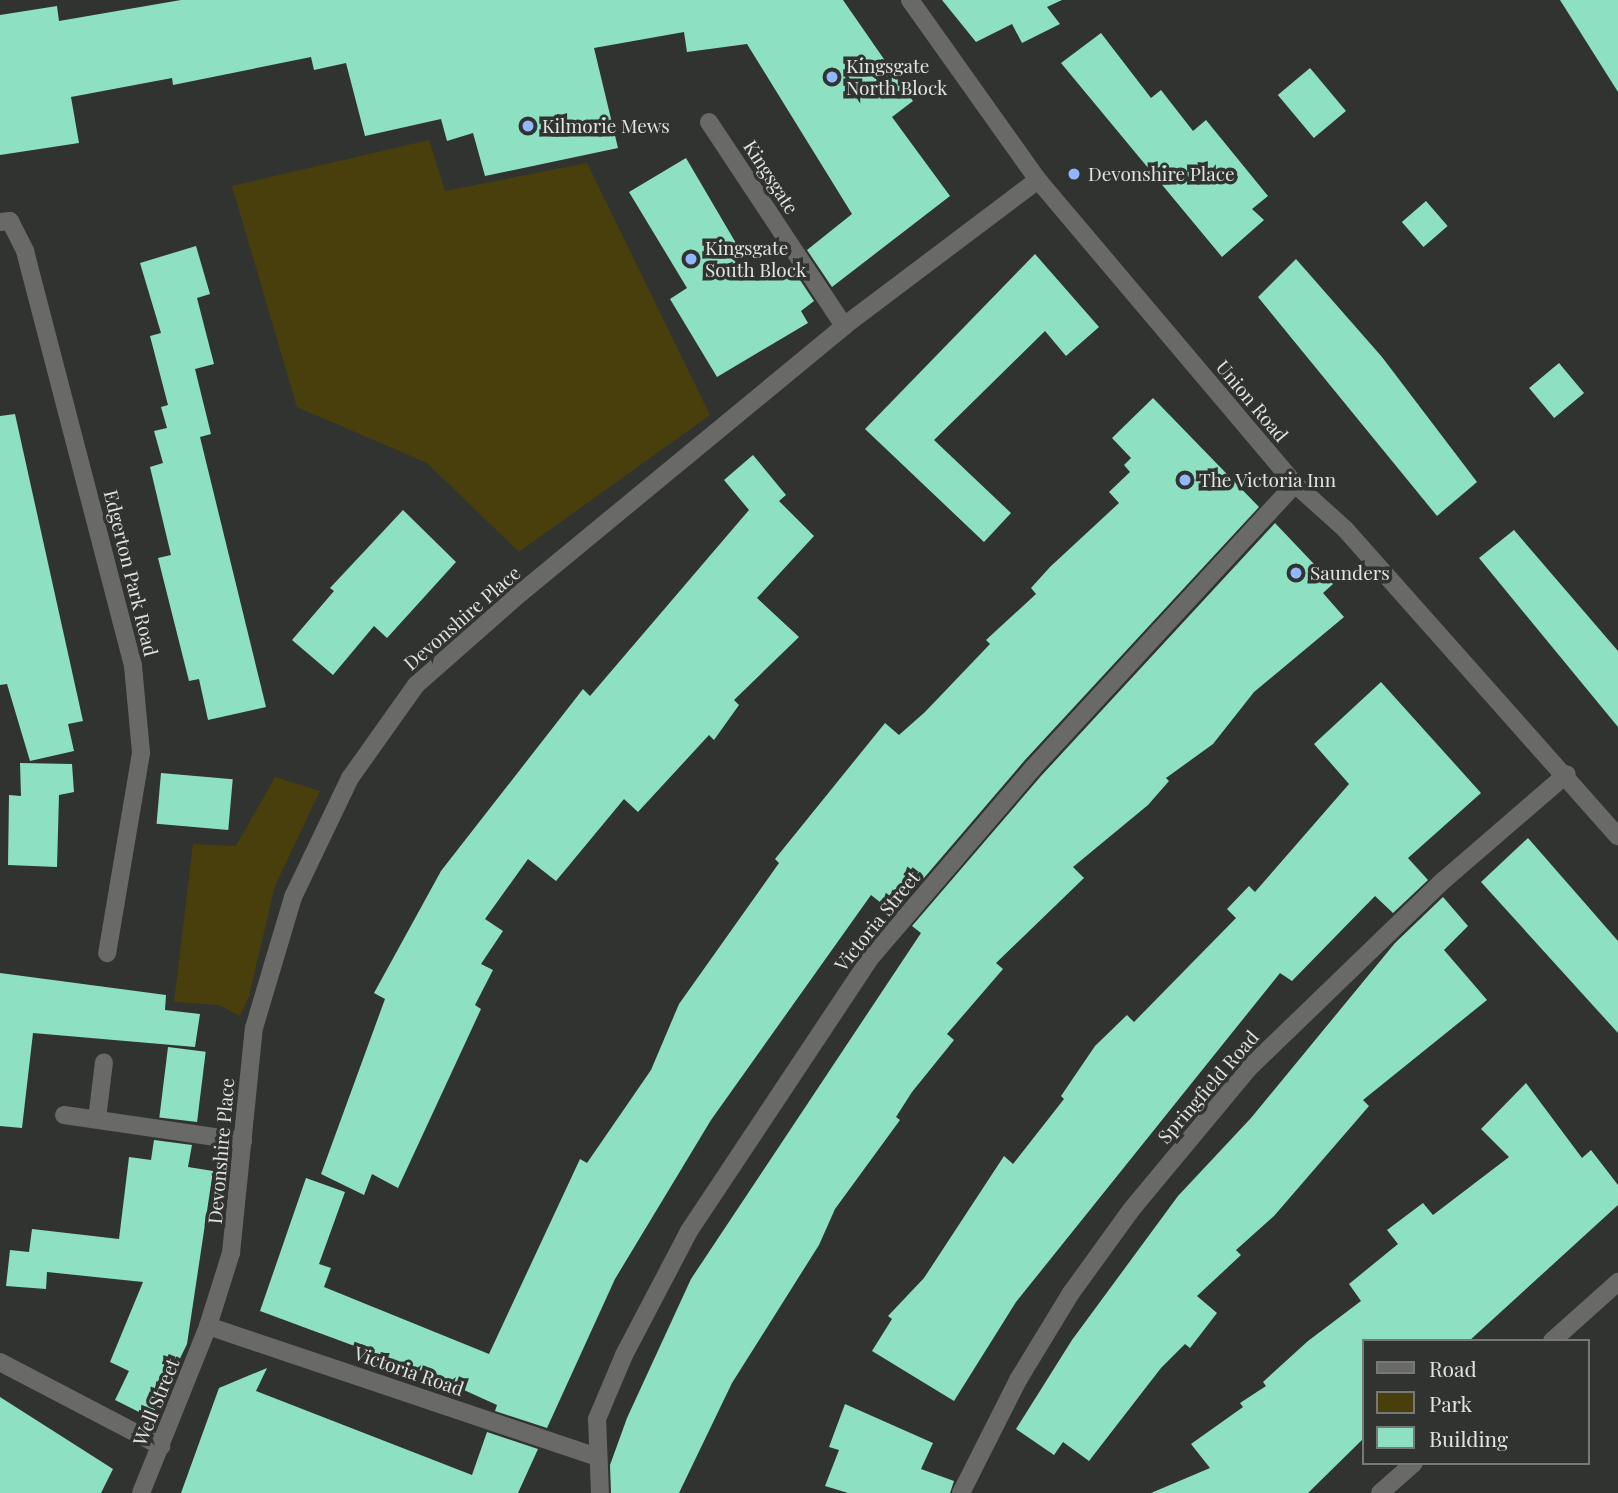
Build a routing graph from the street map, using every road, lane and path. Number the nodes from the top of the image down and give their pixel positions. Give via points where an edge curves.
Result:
1 (909, 0) edge
2 (709, 122) dead end
3 (1038, 180) junction
4 (0, 222) edge
5 (844, 326) junction
6 (1295, 484) junction
7 (1567, 775) junction
8 (1618, 836) edge
9 (107, 953) dead end
10 (104, 1062) dead end
11 (64, 1115) dead end
12 (97, 1119) junction
13 (243, 1141) junction
14 (1618, 1282) edge
15 (208, 1326) junction
16 (1554, 1339) edge
17 (0, 1362) edge
18 (161, 1447) junction
19 (597, 1457) junction
20 (1412, 1465) edge
21 (141, 1493) edge
22 (600, 1493) edge
23 (961, 1493) edge
24 (1380, 1493) edge

1 - 3 street, Union Road
2 - 5 street, Kingsgate
3 - 5 street, Devonshire Place
3 - 6 street, Union Road
4 - 9 street, Edgerton Park Road via 10,221 25,251 133,666 141,753
5 - 13 street, Devonshire Place via 416,685 350,778 293,897 254,1028
6 - 7 street, Union Road via 1345,529
6 - 19 street, Victoria Street via 1033,768 872,956 690,1231 597,1419
7 - 8 street, Union Road
7 - 23 street, Springfield Road via 1444,880 1248,1069 1131,1210 1071,1293 1017,1380
10 - 12 street
11 - 12 street
12 - 13 street
13 - 15 street, Devonshire Place via 231,1253
14 - 16 street
15 - 18 street, Well Street
15 - 19 street, Victoria Road
17 - 18 street
18 - 21 street, Well Street
19 - 22 street, Victoria Street
20 - 24 street

